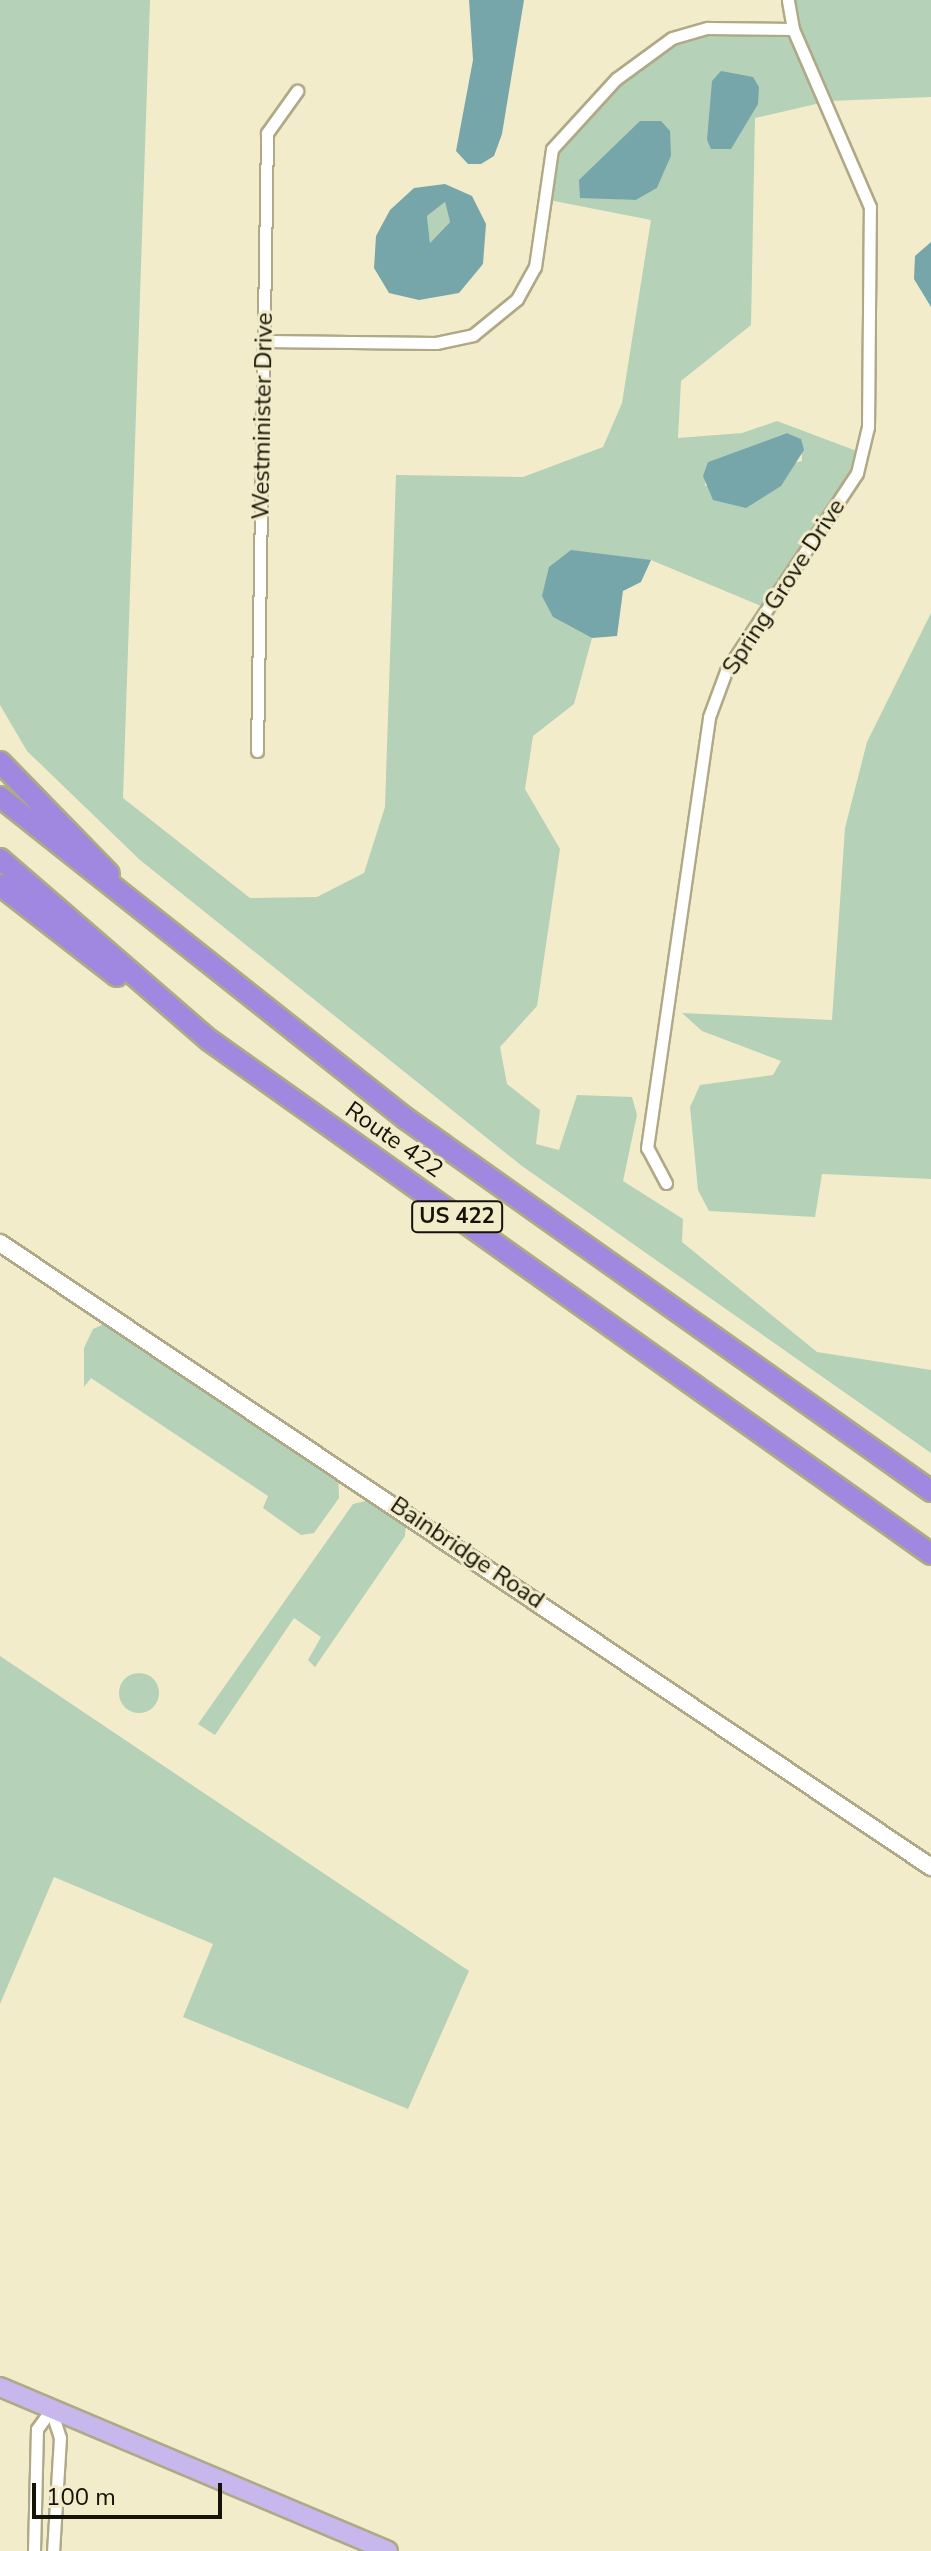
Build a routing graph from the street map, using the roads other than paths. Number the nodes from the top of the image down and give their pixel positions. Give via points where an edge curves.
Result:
1 (788, 0) edge
2 (793, 29) junction
3 (297, 91) dead end
4 (264, 341) junction
5 (257, 751) dead end
6 (0, 762) edge
7 (0, 797) edge
8 (0, 859) edge
9 (0, 885) edge
10 (209, 1040) junction
11 (316, 1050) junction
12 (666, 1183) dead end
13 (0, 1243) edge
14 (931, 1491) edge
15 (931, 1554) edge
16 (931, 1867) edge
17 (0, 2387) edge
18 (51, 2410) junction
19 (34, 2551) edge
20 (53, 2551) edge
21 (388, 2551) edge

1 - 2 street, Spring Grove Drive
2 - 4 street via 684,34 616,79 552,149 535,267 517,299 473,335 436,343
2 - 12 street, Spring Grove Drive via 857,164 870,207 868,427 857,473 726,671 709,717 647,1148
3 - 4 street, Westminister Drive via 267,133
4 - 5 street, Westminister Drive
6 - 11 highway via 94,862
7 - 11 highway, Route 422 / US 422
8 - 10 highway, Route 422 / US 422
9 - 10 highway
10 - 15 highway, Route 422 / US 422
11 - 14 highway, Route 422 / US 422
13 - 16 street, Bainbridge Road
17 - 18 main road
18 - 19 street via 37,2429
18 - 20 street via 60,2438
18 - 21 main road

